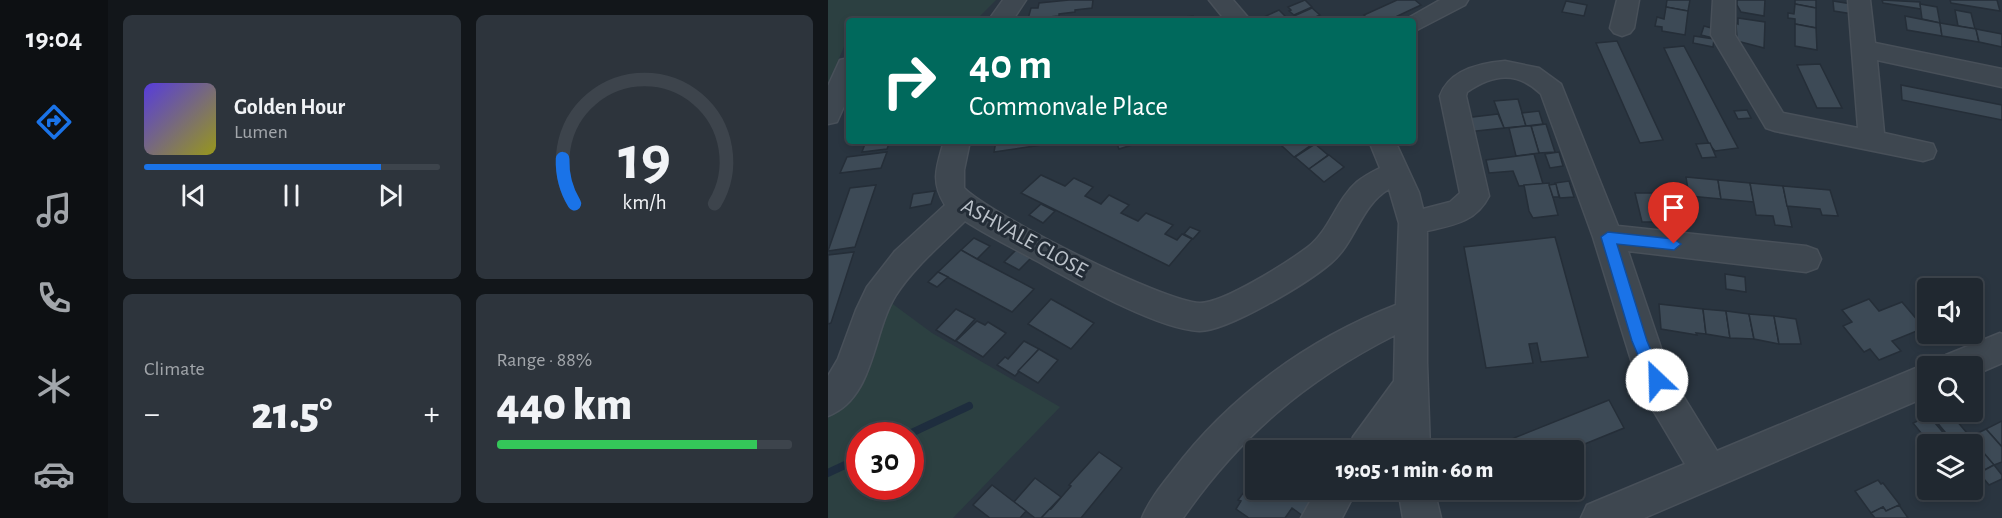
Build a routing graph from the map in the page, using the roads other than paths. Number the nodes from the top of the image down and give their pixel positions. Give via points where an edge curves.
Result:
1 (1015, 0) edge
2 (1220, 0) edge
3 (1457, 0) edge
4 (1628, 0) edge
5 (1724, 0) edge
6 (1859, 0) edge
7 (1002, 18) edge
8 (1236, 18) edge
9 (1416, 22) edge
10 (1622, 28) dead end
11 (1864, 49) junction
12 (846, 73) edge
13 (2002, 78) edge
14 (828, 115) edge
15 (1872, 141) junction
16 (956, 144) edge
17 (1383, 144) edge
18 (1923, 151) dead end
19 (1396, 172) junction
20 (963, 205) junction
21 (1413, 223) junction
22 (1608, 237) junction
23 (1806, 259) dead end
24 (1412, 313) junction
25 (2000, 348) dead end
26 (1981, 356) edge
27 (1917, 384) edge
28 (1411, 385) junction
29 (828, 400) edge
30 (1373, 440) edge
31 (1412, 440) edge
32 (1709, 471) junction
33 (1332, 500) edge
34 (1418, 500) edge
35 (1161, 518) edge
36 (1320, 518) edge
37 (1422, 518) edge
38 (1600, 518) edge

1 - 7 street
2 - 8 street
3 - 9 street
4 - 10 street
5 - 15 street via 1723,35 1775,121
6 - 11 street
11 - 13 street
11 - 15 street
12 - 14 street
15 - 18 street
16 - 20 street, ASHVALE CLOSE via 948,183 951,195
17 - 19 street
19 - 20 street, ASHVALE CLOSE via 1366,190 1330,246 1310,263 1218,312 1200,317 1150,303
19 - 21 street
20 - 29 street via 897,271 877,298 848,374
21 - 22 street via 1459,212 1475,196 1453,96 1456,87 1480,73 1515,69 1532,72 1552,90
21 - 24 street
22 - 23 street
22 - 32 street via 1649,363 1665,398
24 - 28 street
24 - 35 street via 1385,322 1295,376 1205,458
25 - 26 street
27 - 32 street
28 - 30 street
28 - 31 street
32 - 38 street
33 - 36 street
34 - 37 street

